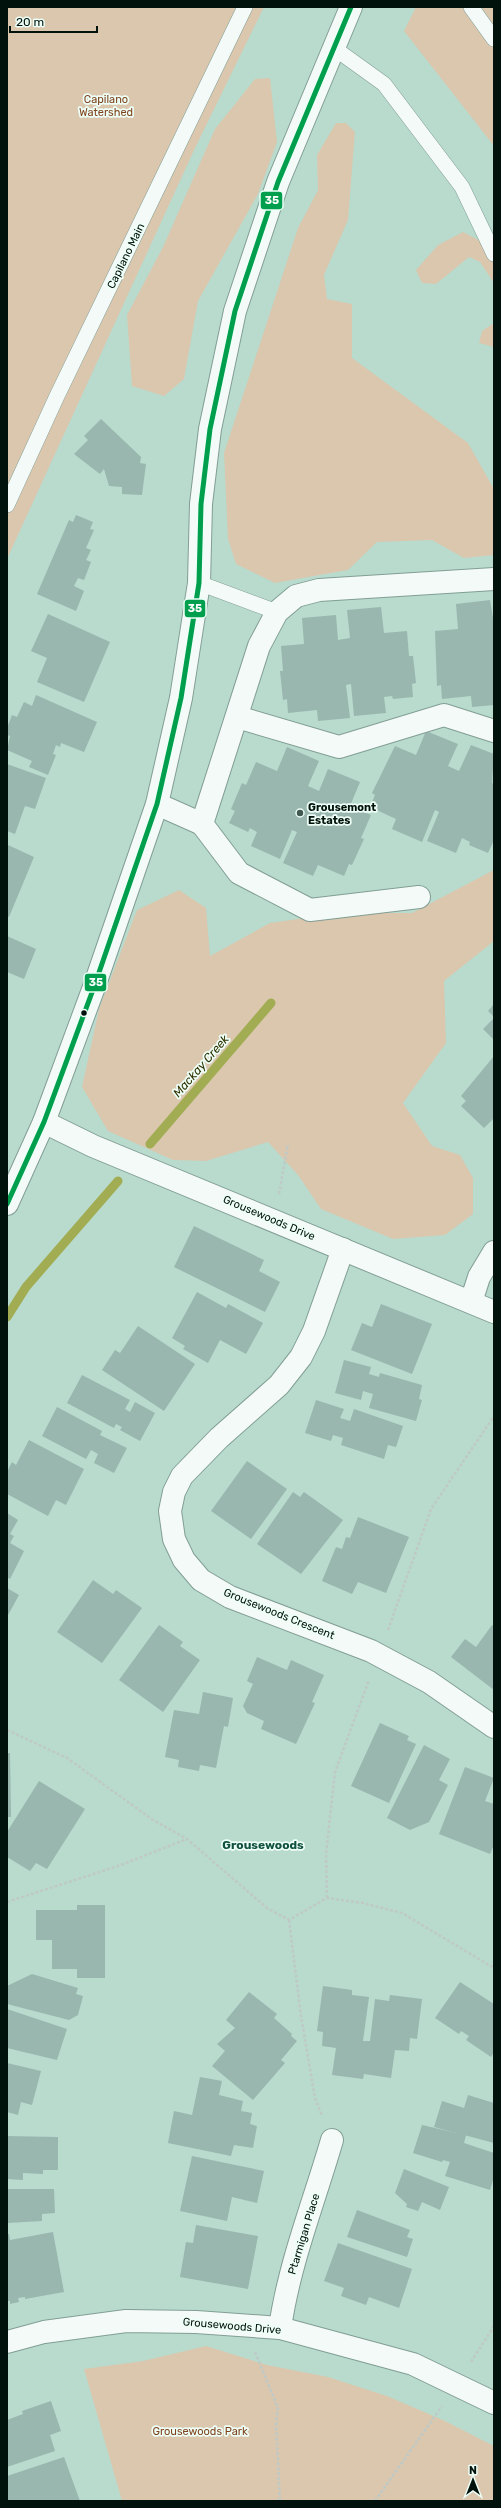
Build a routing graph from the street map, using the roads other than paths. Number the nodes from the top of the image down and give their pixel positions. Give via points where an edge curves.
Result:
1 (245, 7) edge
2 (351, 7) edge
3 (471, 7) edge
4 (494, 39) edge
5 (334, 48) junction
6 (494, 254) edge
7 (7, 505) edge
8 (494, 579) edge
9 (198, 582) junction
10 (277, 612) junction
11 (237, 717) junction
12 (494, 731) edge
13 (157, 804) junction
14 (202, 824) junction
15 (419, 897) dead end
16 (44, 1122) junction
17 (7, 1204) edge
18 (343, 1249) junction
19 (494, 1252) edge
20 (470, 1302) junction
21 (494, 1312) edge
22 (494, 1727) edge
23 (332, 2140) road end
24 (280, 2328) junction
25 (7, 2342) edge
26 (494, 2403) edge

1 - 7 lane, Capilano Main
2 - 5 street
3 - 4 lane
5 - 6 lane via 384,84 462,187
5 - 9 street via 278,182 234,311 210,429 201,504
8 - 10 street via 319,590 296,596
9 - 10 lane
9 - 13 street via 180,698
10 - 11 street via 258,646
11 - 12 street via 339,746 444,715
11 - 14 street
13 - 14 street
13 - 16 street
14 - 15 street via 239,873 310,910
16 - 17 street
16 - 18 street, Grousewoods Drive via 93,1146
18 - 20 street, Grousewoods Drive
18 - 22 street, Grousewoods Crescent via 314,1331 301,1356 279,1385 219,1438 182,1476 174,1492 170,1511 174,1539 184,1560 201,1580 230,1597 378,1654 429,1682
19 - 20 street via 479,1277
20 - 21 street, Grousewoods Drive
23 - 24 street, Ptarmigan Place via 301,2236
24 - 25 street, Grousewoods Drive via 196,2322 126,2321 44,2332
24 - 26 street, Grousewoods Drive via 413,2364

